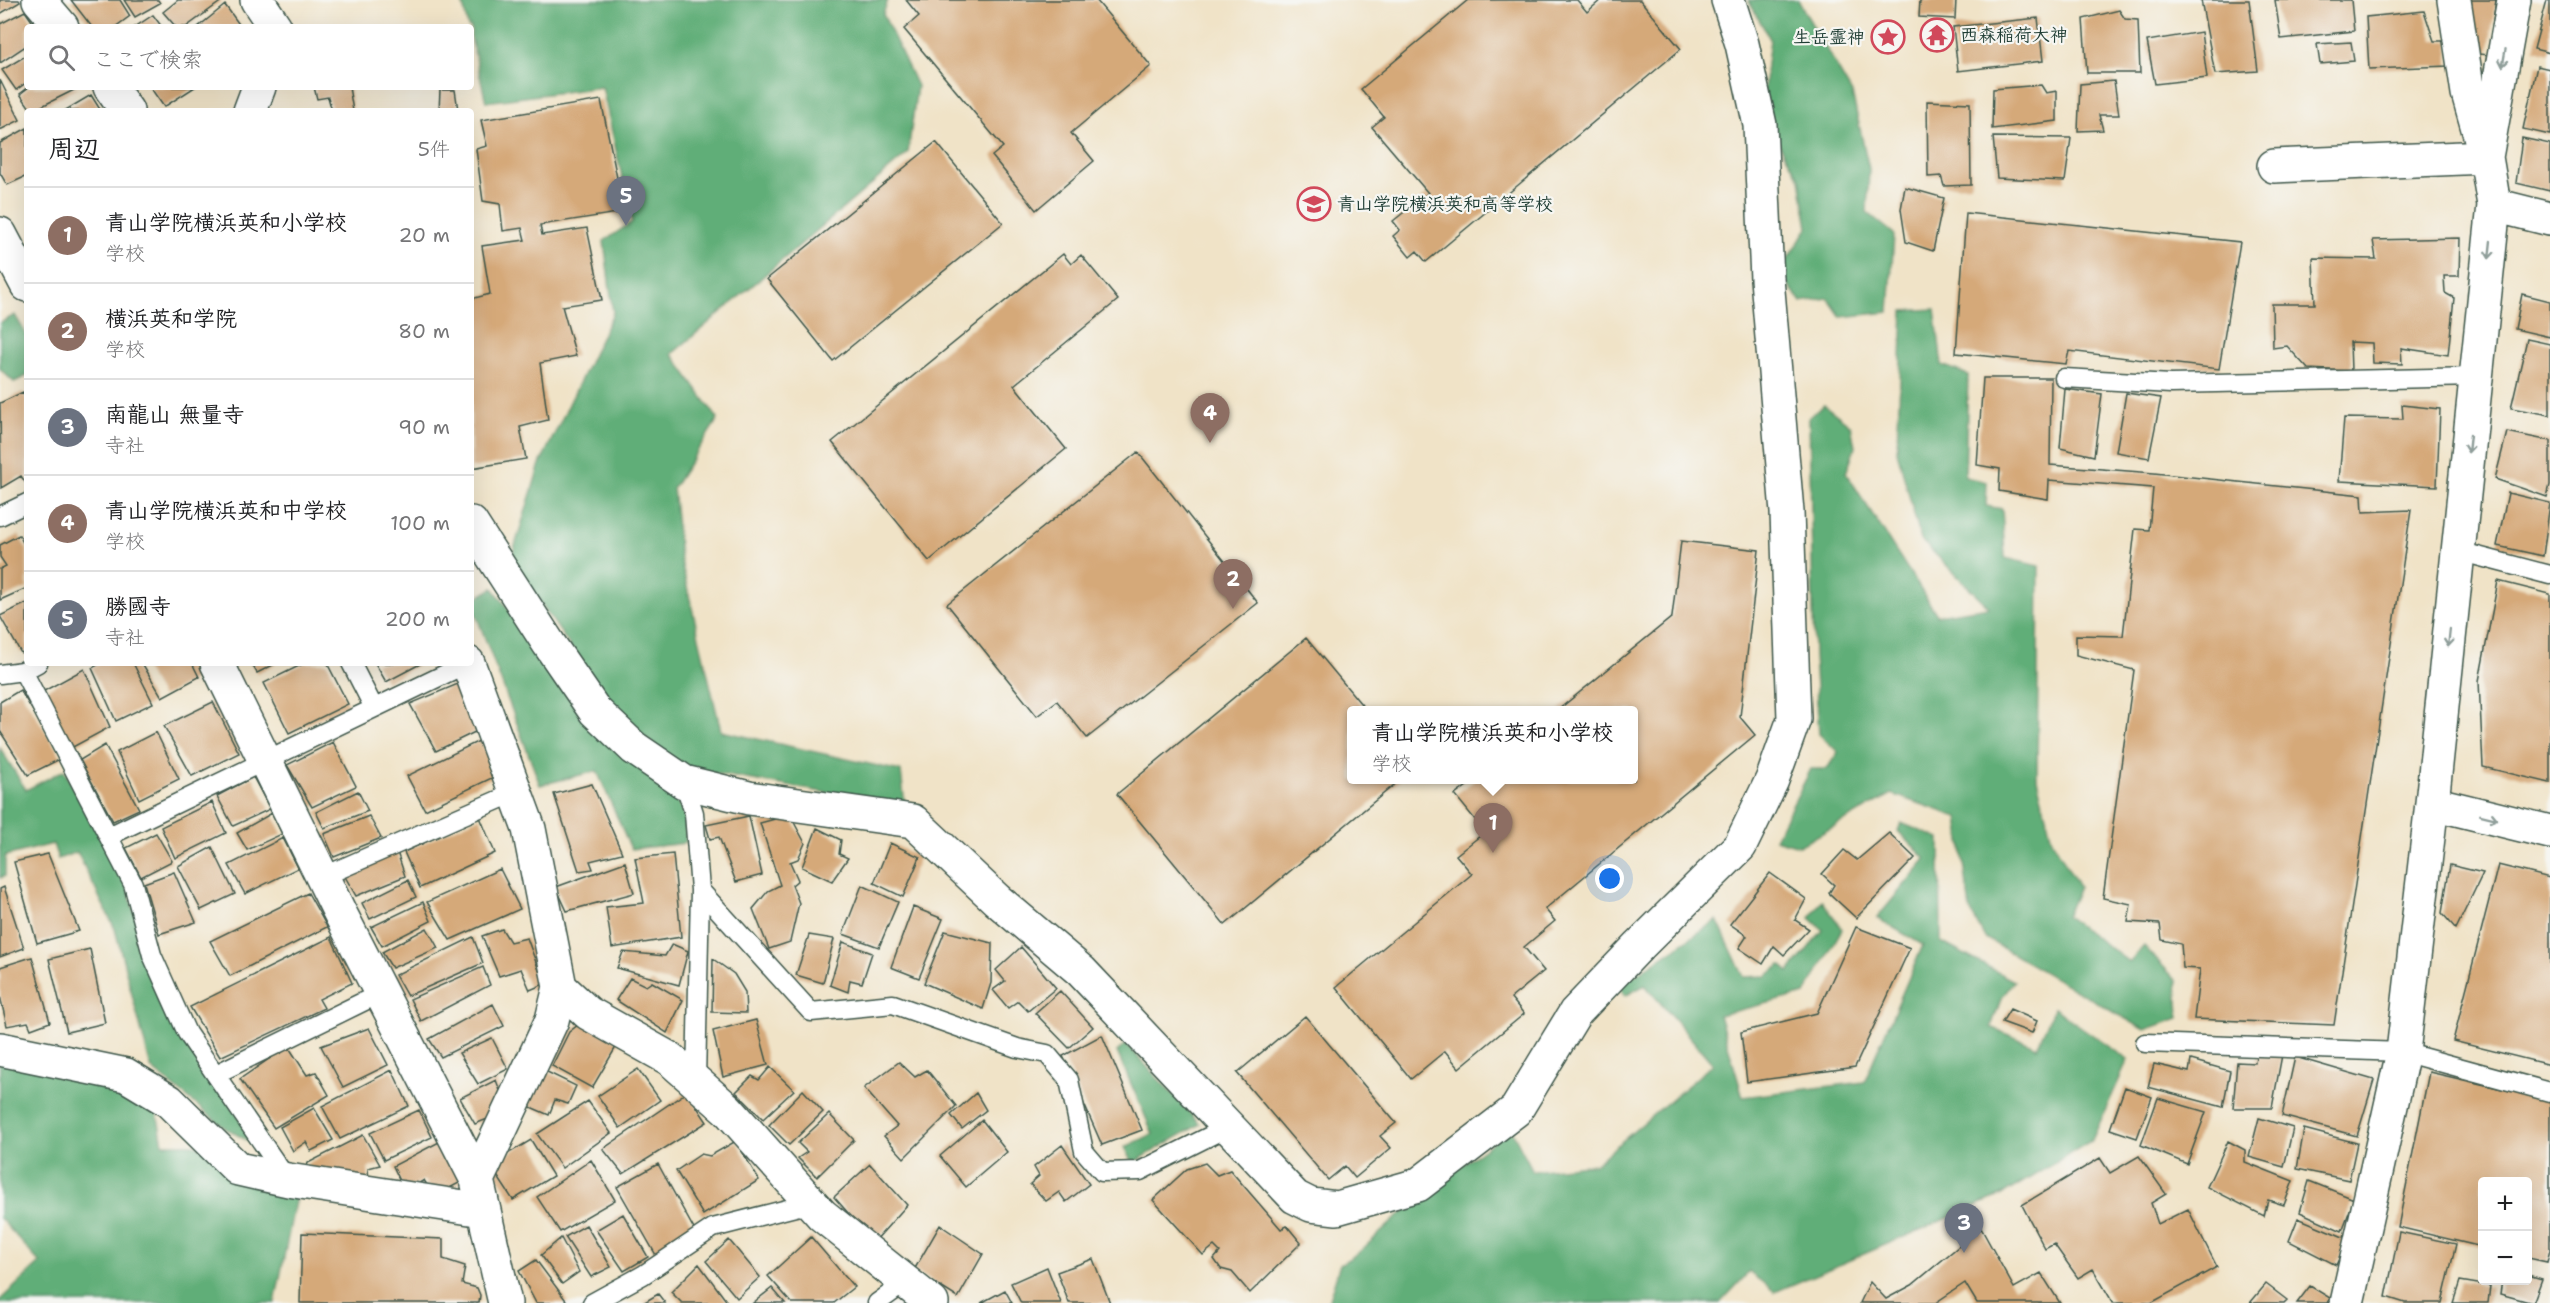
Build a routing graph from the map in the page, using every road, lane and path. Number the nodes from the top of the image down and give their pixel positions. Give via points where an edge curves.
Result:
1 (39, 0) edge
2 (257, 0) edge
3 (1728, 0) edge
4 (2454, 0) edge
5 (2514, 0) edge
6 (59, 24) edge
7 (273, 24) edge
8 (112, 90) edge
9 (258, 90) edge
10 (125, 108) edge
11 (251, 108) edge
12 (2486, 157) junction
13 (2274, 166) dead end
14 (2494, 205) junction
15 (2550, 219) edge
16 (0, 234) edge
17 (24, 279) edge
18 (2476, 376) junction
19 (2064, 378) dead end
20 (24, 504) edge
21 (0, 516) edge
22 (474, 528) edge
23 (2458, 551) junction
24 (2550, 575) edge
25 (218, 666) edge
26 (353, 666) edge
27 (462, 666) edge
28 (469, 666) edge
29 (31, 667) edge
30 (0, 674) edge
31 (374, 708) junction
32 (265, 760) junction
33 (684, 782) junction
34 (516, 792) junction
35 (2432, 803) junction
36 (2550, 832) edge
37 (109, 836) junction
38 (322, 877) junction
39 (700, 890) junction
40 (560, 987) junction
41 (381, 993) junction
42 (2145, 1043) dead end
43 (0, 1049) edge
44 (2403, 1052) junction
45 (216, 1074) junction
46 (696, 1081) junction
47 (2550, 1092) edge
48 (1228, 1126) junction
49 (288, 1180) junction
50 (480, 1195) junction
51 (811, 1203) junction
52 (906, 1282) junction
53 (2346, 1299) edge
54 (505, 1303) edge
55 (592, 1303) edge
56 (877, 1303) edge
57 (932, 1303) edge

1 - 6 street
2 - 7 street
3 - 48 street via 1760,124 1767,279 1787,512 1794,719 1772,780 1740,846 1575,1013 1516,1110 1419,1185 1336,1208 1311,1205 1295,1197
4 - 12 street via 2468,93
5 -> 12 street
8 - 10 street
9 - 11 street
12 - 13 street
12 - 14 street
14 - 15 street
14 -> 18 street
16 - 17 street
18 - 19 lane via 2171,384
18 -> 23 street
20 - 21 lane
22 - 33 street via 595,711 633,748
23 - 24 lane
23 -> 35 street
25 - 32 street
26 - 31 lane
27 - 31 lane
28 - 34 street
29 - 30 lane
29 - 37 lane
31 - 32 lane
32 - 37 lane
32 - 38 street
33 - 39 lane via 694,813
33 - 48 street via 749,798 913,820 997,900 1081,971
34 - 38 lane
34 - 40 street via 529,829
35 -> 36 street
35 - 44 street
37 - 45 lane via 133,884 156,965 187,1033
38 - 41 street
39 - 46 lane
39 - 48 lane via 811,1012 894,1004 1017,1048 1047,1054 1069,1080 1084,1151 1102,1172 1140,1171
40 - 46 street via 588,1013 670,1059
40 - 50 street via 552,1020
41 - 45 lane
41 - 50 street
42 - 44 lane
43 - 49 street via 126,1075 169,1101 238,1169
44 - 47 lane
44 - 53 street
45 - 49 lane
46 - 51 street via 728,1110
49 - 50 street
50 - 54 street
51 - 52 street
51 - 55 lane via 713,1228 643,1275
52 - 56 lane
52 - 57 street

